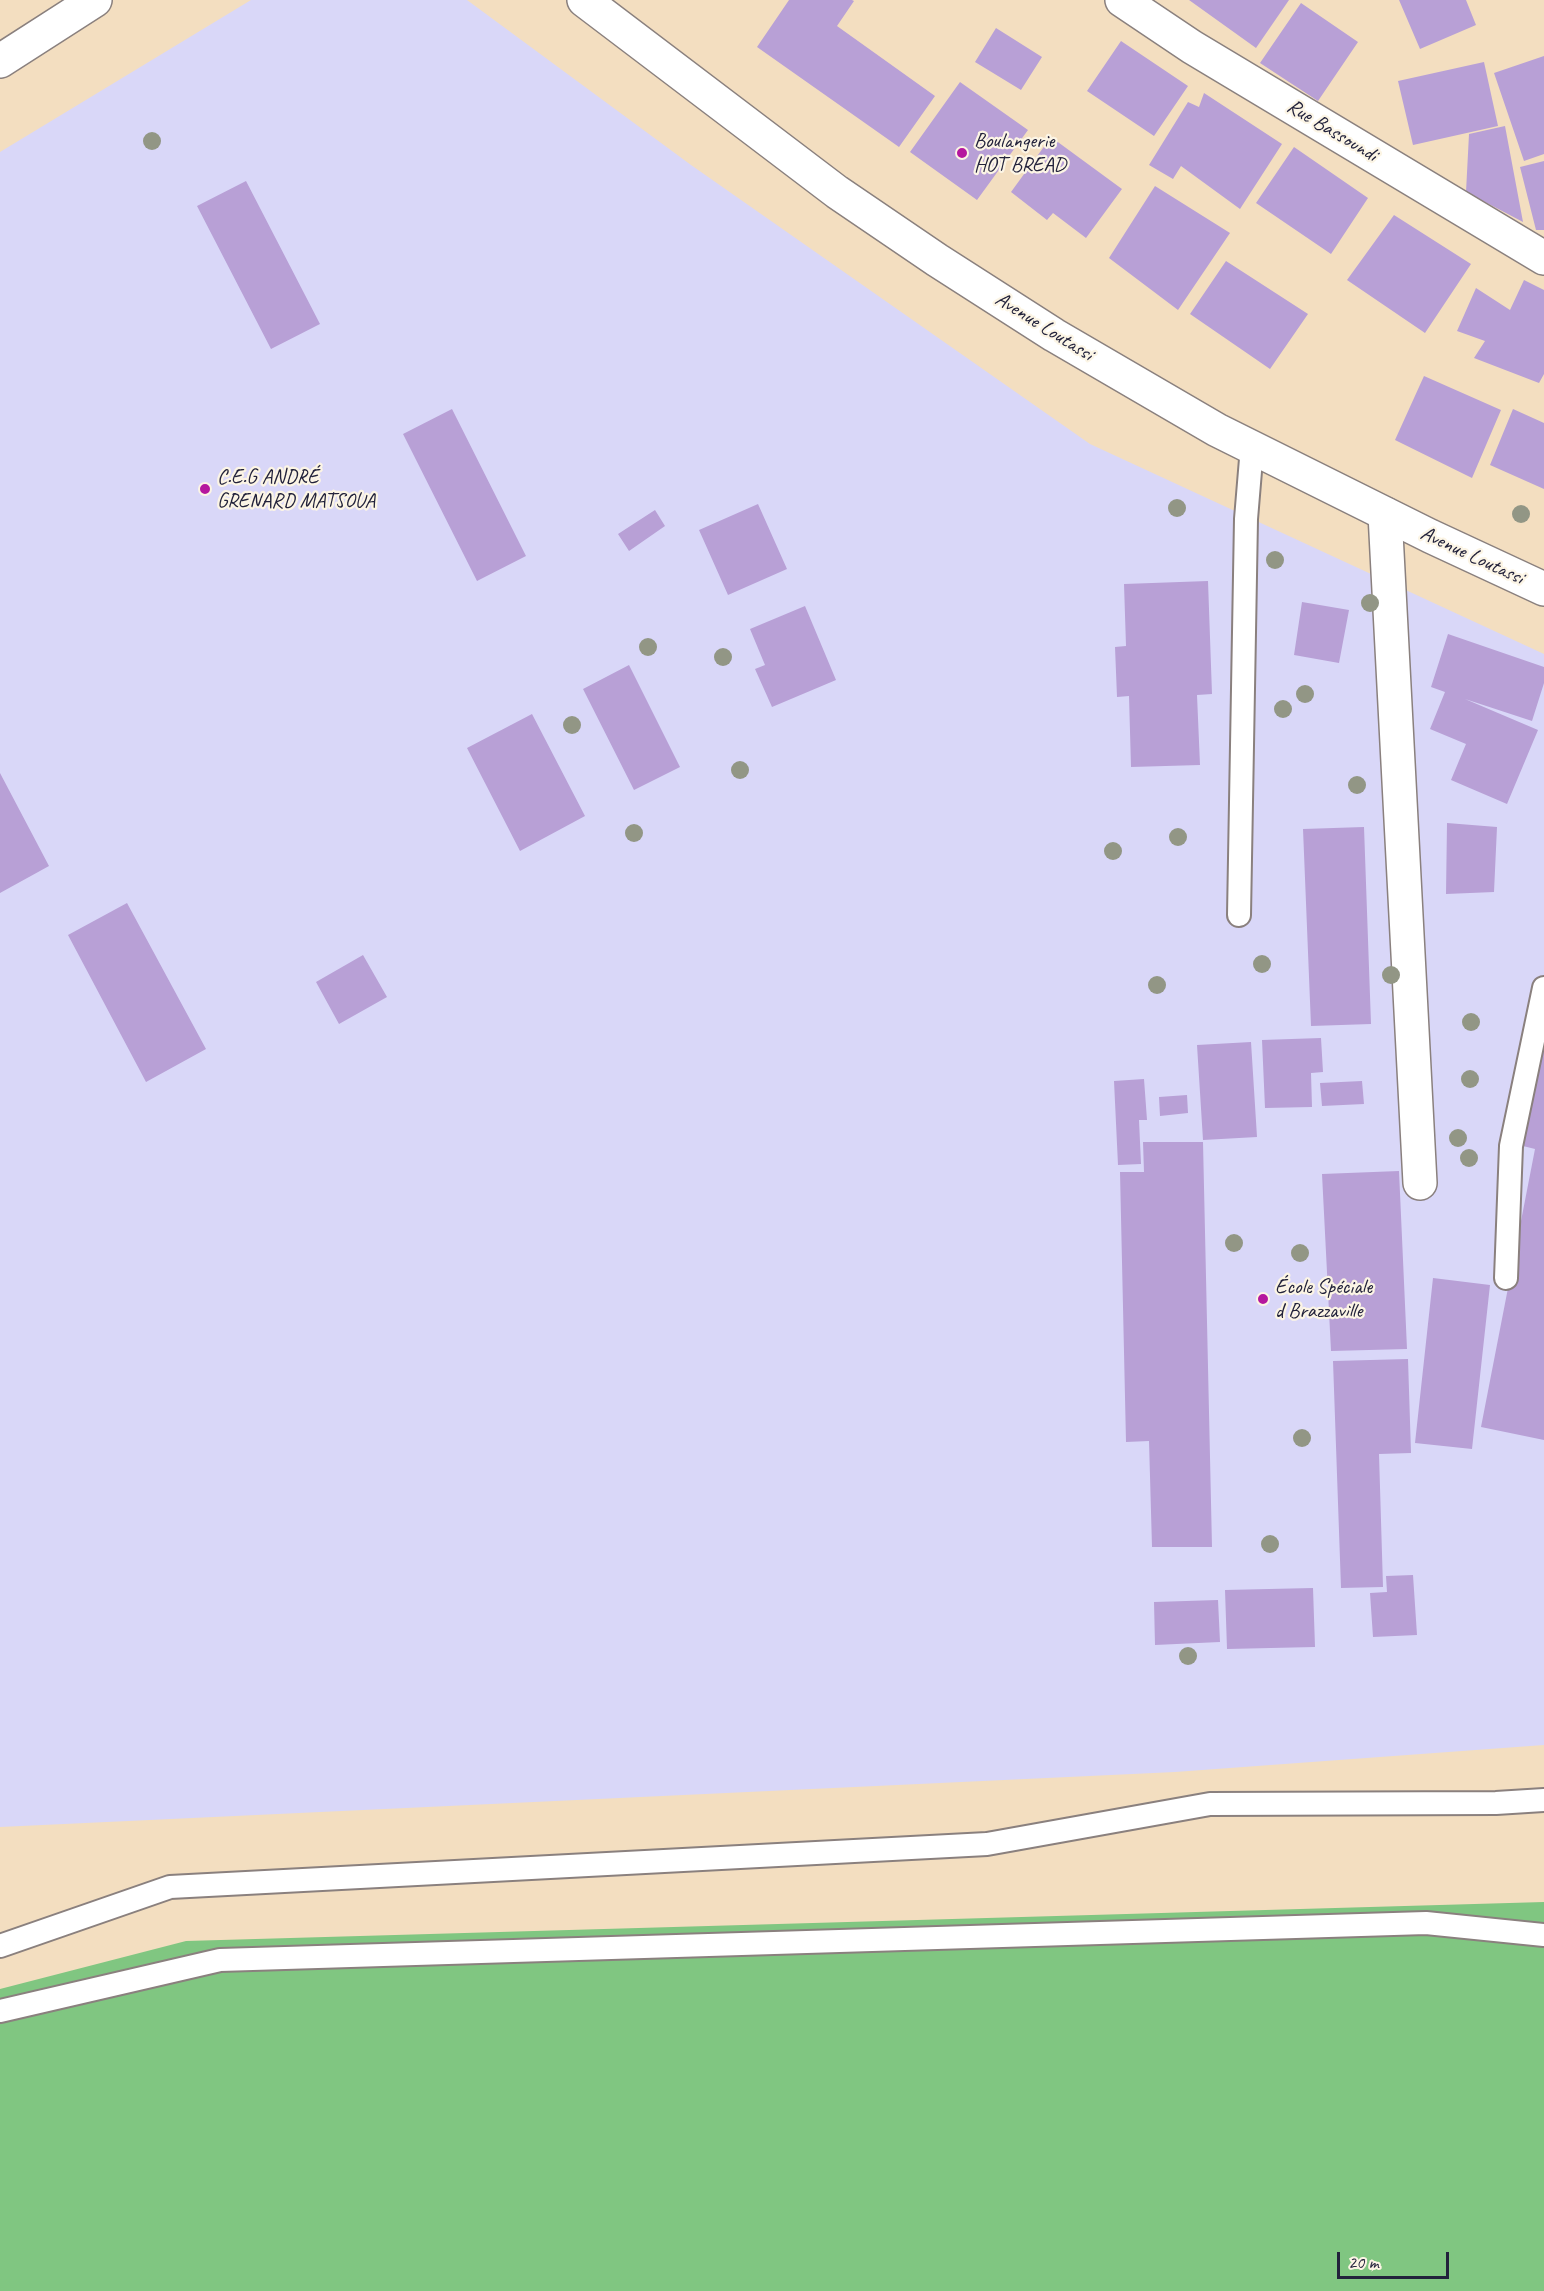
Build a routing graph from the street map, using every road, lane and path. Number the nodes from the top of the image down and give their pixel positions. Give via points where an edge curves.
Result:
1 (95, 0) edge
2 (584, 0) edge
3 (1122, 0) edge
4 (0, 61) edge
5 (1544, 258) edge
6 (1252, 447) junction
7 (1385, 514) junction
8 (1544, 589) edge
9 (1239, 915) dead end
10 (1544, 988) edge
11 (1542, 1013) edge
12 (1420, 1183) dead end
13 (1506, 1278) dead end
14 (1544, 1800) edge
15 (1544, 1935) edge
16 (0, 1946) edge
17 (0, 2011) edge

1 - 4 main road
2 - 6 main road, Avenue Loutassi via 837,192 936,260 1054,335
3 - 5 main road, Rue Bassoundi via 1192,47
6 - 7 main road, Avenue Loutassi
6 - 9 lane via 1246,519
7 - 8 main road, Avenue Loutassi
7 - 12 main road
10 - 11 lane
11 - 13 lane via 1510,1146
14 - 16 lane via 1210,1804 987,1844 170,1887
15 - 17 lane via 1426,1923 220,1960

